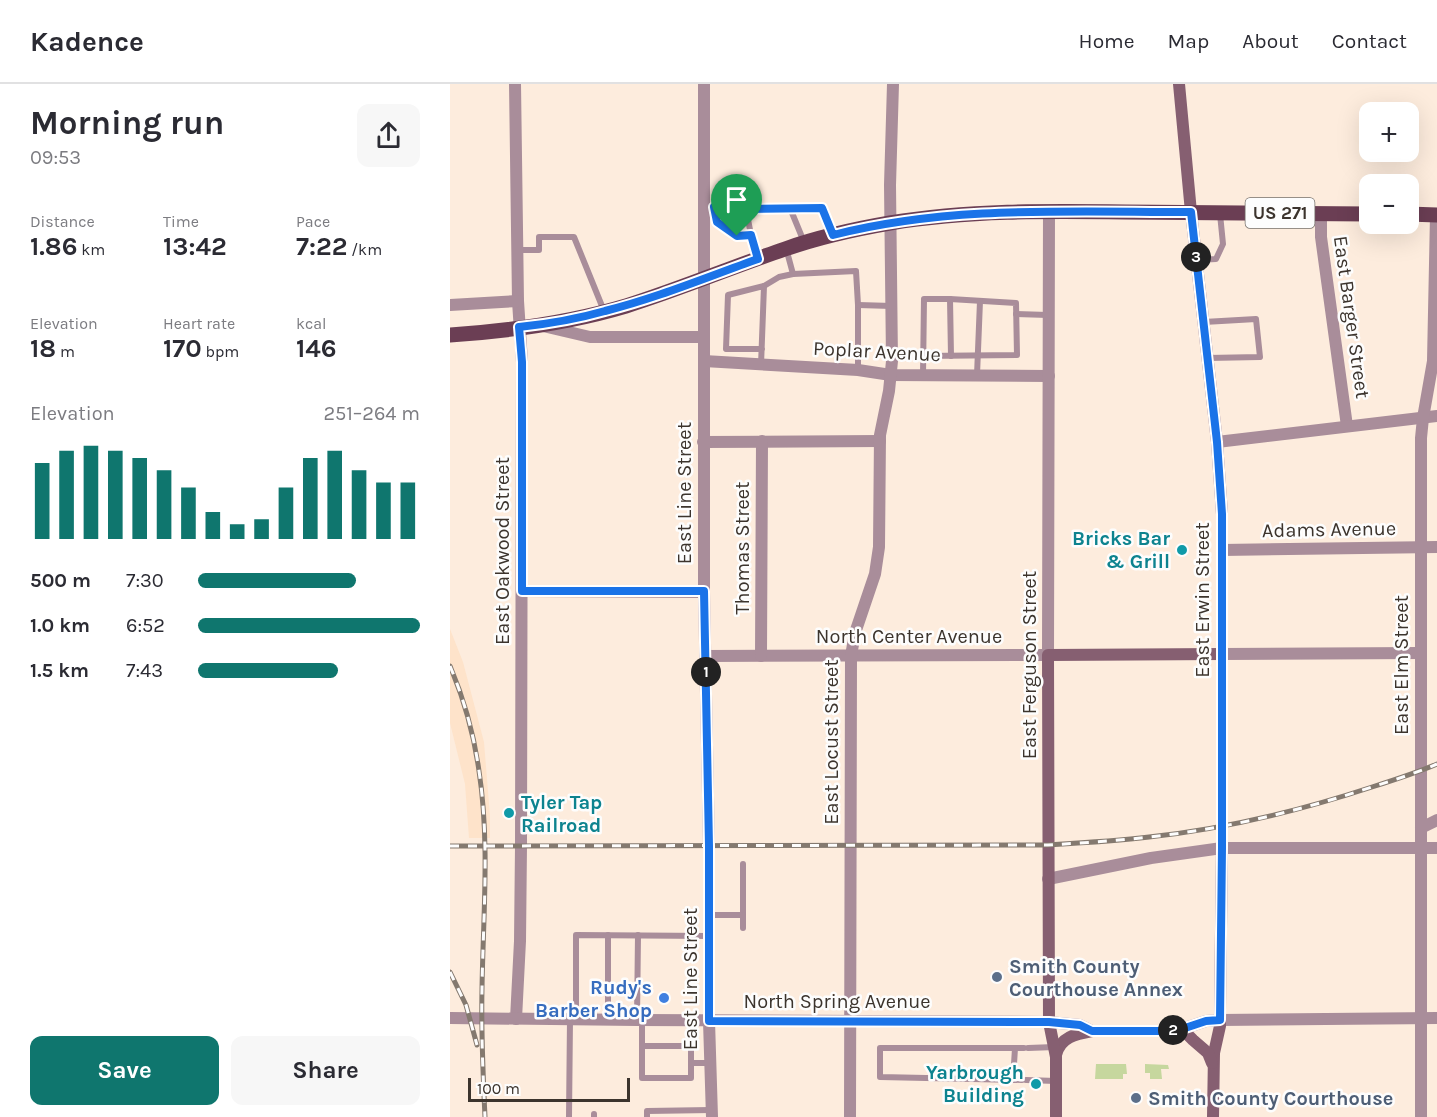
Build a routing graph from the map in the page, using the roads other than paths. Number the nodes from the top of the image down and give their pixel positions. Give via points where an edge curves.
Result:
1 (515, 84) edge
2 (704, 84) edge
3 (893, 84) edge
4 (1179, 84) edge
5 (709, 207) junction
6 (790, 208) junction
7 (746, 209) junction
8 (1049, 212) junction
9 (1191, 212) junction
10 (1220, 213) junction
11 (1321, 213) junction
12 (1359, 214) edge
13 (1419, 214) edge
14 (1436, 215) edge
15 (891, 223) junction
16 (751, 235) junction
17 (833, 235) junction
18 (805, 243) junction
19 (786, 248) junction
20 (517, 250) junction
21 (758, 259) junction
22 (1197, 260) junction
23 (793, 274) junction
24 (704, 279) junction
25 (764, 286) junction
26 (950, 299) junction
27 (518, 301) junction
28 (980, 301) junction
29 (450, 305) edge
30 (858, 305) junction
31 (892, 306) junction
32 (605, 312) junction
33 (1016, 314) junction
34 (1049, 315) junction
35 (1204, 322) junction
36 (539, 325) junction
37 (519, 327) junction
38 (451, 334) edge
39 (704, 337) junction
40 (762, 349) junction
41 (978, 355) junction
42 (923, 356) junction
43 (951, 356) junction
44 (1208, 358) junction
45 (704, 361) junction
46 (761, 364) junction
47 (858, 370) junction
48 (891, 375) junction
49 (923, 375) junction
50 (977, 375) junction
51 (1049, 376) junction
52 (1437, 416) edge
53 (1423, 418) junction
54 (1347, 426) junction
55 (762, 441) junction
56 (880, 441) junction
57 (703, 442) junction
58 (1217, 442) junction
59 (1421, 547) junction
60 (1437, 547) edge
61 (1222, 550) junction
62 (522, 591) junction
63 (704, 591) junction
64 (1421, 653) junction
65 (1222, 654) junction
66 (1048, 655) junction
67 (705, 656) junction
68 (761, 656) junction
69 (850, 656) junction
70 (1437, 820) edge
71 (1421, 828) junction
72 (1222, 848) junction
73 (1421, 848) junction
74 (1437, 848) edge
75 (743, 864) dead end
76 (1048, 879) junction
77 (709, 915) junction
78 (743, 915) junction
79 (743, 928) dead end
80 (608, 935) junction
81 (638, 935) junction
82 (709, 936) junction
83 (450, 1018) edge
84 (1422, 1018) junction
85 (1437, 1018) edge
86 (516, 1019) junction
87 (573, 1019) junction
88 (608, 1020) junction
89 (640, 1020) junction
90 (849, 1020) junction
91 (1220, 1020) junction
92 (709, 1021) junction
93 (1049, 1022) junction
94 (1182, 1029) junction
95 (1092, 1031) junction
96 (642, 1046) junction
97 (1015, 1048) junction
98 (1055, 1052) junction
99 (710, 1063) junction
100 (691, 1064) junction
101 (1213, 1070) junction
102 (1013, 1080) junction
103 (1056, 1081) junction
104 (712, 1113) edge
105 (687, 1114) edge
106 (569, 1117) edge
107 (647, 1117) edge
108 (850, 1117) edge
109 (1056, 1117) edge
110 (1213, 1117) edge
111 (1421, 1117) edge

1 - 20 street, East Oakwood Street
2 - 5 street, East Line Street
3 - 15 street, East Locust Street
4 - 9 main road, East Erwin Street
5 - 7 lane
5 - 16 lane via 717,222 737,236
5 - 24 street, East Line Street
6 - 7 lane
6 - 17 lane via 822,208
6 - 18 lane
7 - 16 lane
8 - 9 main road, US 271
8 - 15 main road, US 271 via 979,213
8 - 34 street, East Ferguson Street
9 - 10 main road, US 271
9 - 22 main road, East Erwin Street
10 - 11 main road, US 271
10 - 22 lane via 1222,244 1216,259
11 - 12 main road, US 271
11 - 54 street, East Barger Street
13 - 14 main road
14 - 53 street, East Elm Street via 1433,361
15 - 17 main road, US 271
15 - 31 street, East Locust Street
16 - 21 lane
17 - 18 main road, US 271
18 - 19 main road, US 271
19 - 21 main road, US 271
19 - 23 lane
20 - 27 street, East Oakwood Street
20 - 32 lane via 539,250 539,237 574,237
21 - 24 main road, US 271
22 - 35 main road, East Erwin Street
23 - 25 lane
23 - 30 lane via 856,272
24 - 32 main road, US 271
24 - 39 street, East Line Street
25 - 40 lane
25 - 40 lane via 728,295 727,316 726,349
26 - 28 lane
26 - 42 lane via 924,298
26 - 43 lane
27 - 29 street
27 - 37 street, East Oakwood Street
28 - 33 lane via 1016,303
28 - 41 lane
30 - 31 lane
30 - 47 lane
31 - 48 street, East Locust Street
32 - 36 main road, US 271
33 - 34 lane
33 - 41 lane via 1017,355
34 - 51 street, East Ferguson Street
35 - 44 main road, East Erwin Street
35 - 44 lane via 1256,319 1260,357
36 - 37 main road, US 271
36 - 39 street via 590,337
37 - 38 main road, US 271
37 - 62 street, East Oakwood Street
39 - 45 street, East Line Street
40 - 46 lane
41 - 43 lane
41 - 50 lane
42 - 43 lane
42 - 49 lane
44 - 58 main road, East Erwin Street
45 - 46 street, Poplar Avenue
45 - 57 street, East Line Street
46 - 47 street, Poplar Avenue
47 - 48 street, Poplar Avenue
48 - 49 street, Poplar Avenue
48 - 56 street, East Locust Street
49 - 50 street, Poplar Avenue
50 - 51 street, Poplar Avenue
51 - 66 street, East Ferguson Street
52 - 53 street
53 - 54 street
53 - 59 street, East Elm Street
54 - 58 street
55 - 56 street
55 - 57 street
55 - 68 street, Thomas Street
56 - 69 street, East Locust Street via 878,561
57 - 63 street, East Line Street
58 - 61 main road, East Erwin Street
59 - 60 street, Adams Avenue
59 - 61 street, Adams Avenue
59 - 64 street, East Elm Street
61 - 65 main road, East Erwin Street
62 - 63 street
62 - 86 street, East Oakwood Street
63 - 67 street, East Line Street
64 - 65 street
64 - 71 street, East Elm Street
65 - 66 main road, North Center Avenue
65 - 72 main road, East Erwin Street
66 - 69 street, North Center Avenue
66 - 76 main road, East Ferguson Street
67 - 68 street, North Center Avenue
67 - 77 street, East Line Street
68 - 69 street, North Center Avenue
69 - 90 street, East Locust Street
70 - 71 street
71 - 73 street, East Elm Street
72 - 73 street
72 - 76 street
72 - 91 main road, East Erwin Street
73 - 74 street
73 - 84 street, East Elm Street
75 - 78 lane
76 - 93 main road, East Ferguson Street
77 - 78 lane
77 - 82 street, East Line Street
78 - 79 lane
80 - 81 lane
80 - 87 lane via 576,935
80 - 88 lane
81 - 82 lane
81 - 89 lane
82 - 92 street, East Line Street
83 - 86 street, North Spring Avenue
84 - 85 street, North Spring Avenue
84 - 91 street, North Spring Avenue
84 - 111 street, East Elm Street
86 - 87 street, North Spring Avenue
87 - 88 street, North Spring Avenue
87 - 106 lane
88 - 89 street, North Spring Avenue
89 - 92 street, North Spring Avenue
89 - 96 lane
90 - 92 street, North Spring Avenue
90 - 93 street, North Spring Avenue
90 - 108 street, East Locust Street
91 - 94 street, North Spring Avenue
91 - 101 main road, East Erwin Street
92 - 99 street, East Line Street
93 - 95 street, North Spring Avenue via 1080,1025
93 - 98 main road, East Ferguson Street
94 - 95 street, North Spring Avenue
94 - 101 main road via 1208,1053
95 - 98 main road via 1074,1035
96 - 100 lane via 691,1046
96 - 100 lane via 642,1078 691,1078
97 - 98 lane
97 - 102 lane
97 - 102 lane via 880,1048 880,1077
98 - 103 main road, East Ferguson Street
99 - 100 lane
99 - 104 street, East Line Street
101 - 110 main road, East Erwin Street
102 - 103 lane
103 - 109 main road, East Ferguson Street
104 - 105 lane
105 - 107 lane via 647,1111

